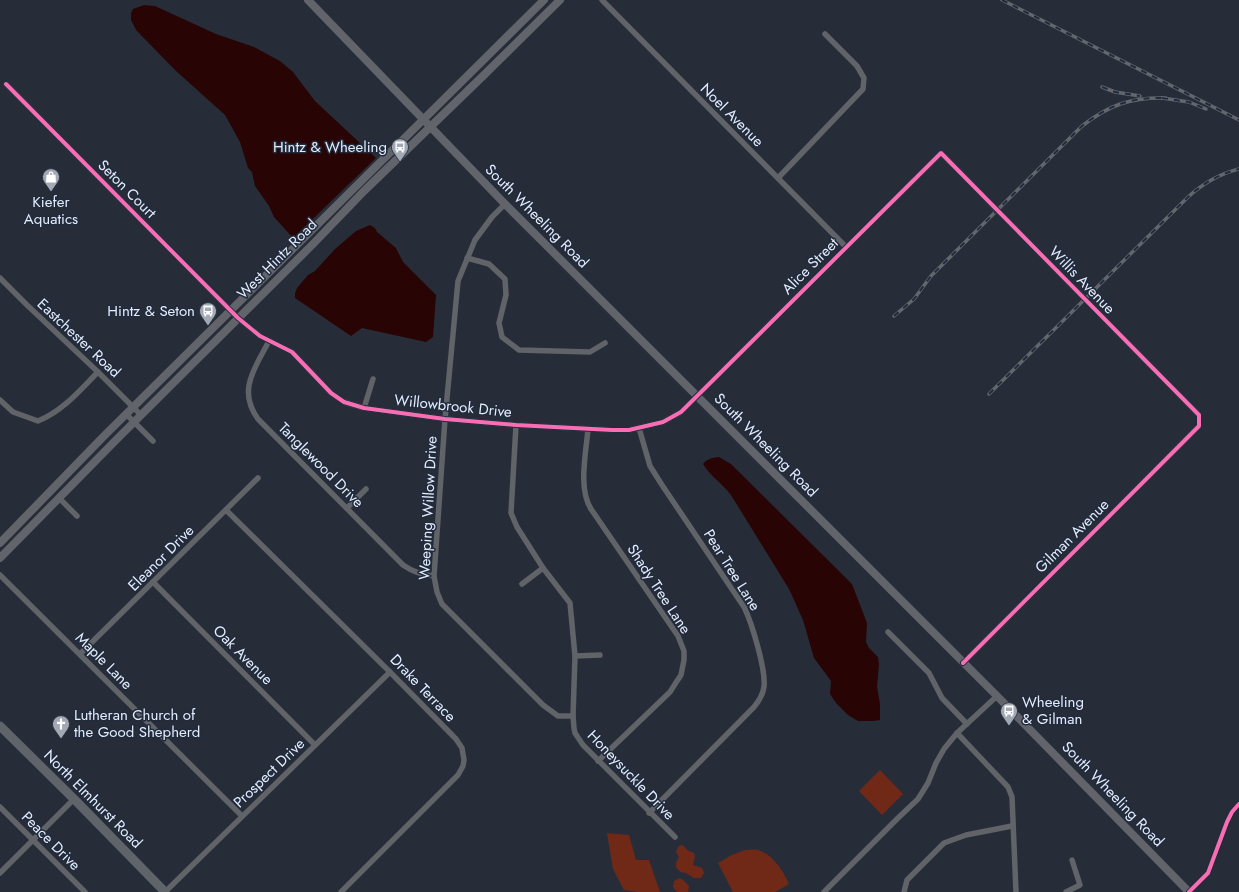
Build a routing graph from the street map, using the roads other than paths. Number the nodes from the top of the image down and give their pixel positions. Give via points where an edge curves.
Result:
1 (308, 0) edge
2 (544, 0) edge
3 (560, 0) edge
4 (602, 0) edge
5 (825, 34) dead end
6 (6, 84) dead end
7 (423, 119) junction
8 (431, 127) junction
9 (941, 153) joint
10 (778, 178) junction
11 (506, 204) junction
12 (846, 247) junction
13 (467, 258) junction
14 (0, 278) edge
15 (230, 311) junction
16 (238, 318) junction
17 (269, 341) junction
18 (605, 343) dead end
19 (98, 372) junction
20 (372, 380) dead end
21 (698, 397) junction
22 (0, 400) edge
23 (133, 407) junction
24 (364, 408) junction
25 (126, 414) junction
26 (141, 415) junction
27 (445, 419) junction
28 (134, 422) junction
29 (516, 425) junction
30 (1199, 426) joint
31 (639, 428) junction
32 (588, 429) junction
33 (153, 441) dead end
34 (258, 478) dead end
35 (366, 489) dead end
36 (59, 498) junction
37 (347, 508) junction
38 (226, 510) junction
39 (77, 516) dead end
40 (0, 543) edge
41 (0, 558) edge
42 (543, 568) junction
43 (0, 575) edge
44 (434, 576) junction
45 (153, 582) junction
46 (522, 584) dead end
47 (888, 632) dead end
48 (80, 654) junction
49 (600, 655) dead end
50 (575, 656) junction
51 (962, 663) junction
52 (390, 672) junction
53 (997, 696) junction
54 (573, 716) junction
55 (967, 724) junction
56 (0, 726) edge
57 (957, 732) junction
58 (316, 745) junction
59 (598, 761) junction
60 (74, 799) junction
61 (0, 807) edge
62 (650, 813) junction
63 (242, 816) junction
64 (1012, 826) junction
65 (675, 838) dead end
66 (33, 840) junction
67 (1072, 860) dead end
68 (0, 873) edge
69 (85, 892) edge
70 (165, 892) edge
71 (341, 892) edge
72 (824, 892) edge
73 (904, 892) edge
74 (1016, 892) edge
75 (1066, 892) edge
76 (1189, 892) edge

1 - 7 main road, South Wheeling Road
2 - 7 main road, West Hintz Road
3 - 8 main road, West Hintz Road
4 - 10 street, Noel Avenue
5 - 10 street via 857,66 864,78 863,89
6 - 15 street, Seton Court
7 - 8 main road, South Wheeling Road
7 - 15 main road, West Hintz Road
8 - 11 main road, South Wheeling Road
8 - 16 main road, West Hintz Road
9 - 12 street, Alice Street
9 - 30 street, Willis Avenue via 1199,415
10 - 12 street, Noel Avenue
11 - 13 street, Weeping Willow Drive via 492,217 475,240
11 - 21 main road, South Wheeling Road
12 - 21 street, Alice Street
13 - 18 street via 489,264 505,279 506,295 499,322 502,337 519,350 590,352
13 - 27 street, Weeping Willow Drive via 458,281
14 - 19 street, Eastchester Road
15 - 16 street, Willowbrook Drive
15 - 23 main road, West Hintz Road
16 - 17 street, Willowbrook Drive
16 - 26 main road, West Hintz Road
17 - 24 street, Willowbrook Drive via 292,352 331,393 344,402
17 - 37 street, Tanglewood Drive via 249,382 253,412
19 - 22 street via 61,409 38,422 14,412
19 - 23 street, Eastchester Road
20 - 24 street
21 - 31 street, Willowbrook Drive via 681,412 663,422
21 - 51 main road, South Wheeling Road
23 - 25 main road, West Hintz Road
23 - 26 street, Eastchester Road
24 - 27 street, Willowbrook Drive
25 - 28 street
25 - 40 main road, West Hintz Road
26 - 28 main road, West Hintz Road
27 - 29 street, Willowbrook Drive
27 - 44 street, Weeping Willow Drive
28 - 33 street
28 - 36 main road, West Hintz Road
29 - 32 street, Willowbrook Drive
29 - 42 street, Honeysuckle Drive via 511,513
30 - 51 street, Gilman Avenue
31 - 32 street, Willowbrook Drive
31 - 62 street, Pear Tree Lane via 650,466 747,612 764,680 762,694 754,707
32 - 59 street, Shady Tree Lane via 583,486 586,499 678,636 684,651 681,675 670,692
34 - 38 street, Eleanor Drive
35 - 37 street
36 - 39 street
36 - 41 main road, West Hintz Road
37 - 44 street, Tanglewood Drive via 403,565 421,574
38 - 45 street, Eleanor Drive
38 - 52 street, Drake Terrace
42 - 46 street
42 - 50 street, Honeysuckle Drive via 570,603
43 - 48 street, Maple Lane
44 - 54 street, Weeping Willow Drive via 442,604 543,705 558,716
45 - 48 street, Eleanor Drive
45 - 58 street, Oak Avenue
47 - 55 street via 929,672 942,698
48 - 63 street, Maple Lane
49 - 50 street
50 - 54 street, Honeysuckle Drive
51 - 53 main road, South Wheeling Road
52 - 58 street, Prospect Drive
52 - 71 street, Drake Terrace via 459,743 464,754 463,766 458,775
53 - 55 street
53 - 76 main road, South Wheeling Road
54 - 59 street, Honeysuckle Drive via 579,740
55 - 57 street
56 - 60 main road, North Elmhurst Road
57 - 64 street via 1008,787 1012,797
57 - 72 street via 944,749 918,799
58 - 63 street, Prospect Drive
59 - 62 street, Honeysuckle Drive
60 - 66 street
60 - 70 main road, North Elmhurst Road
61 - 66 street, Peace Drive
62 - 65 street, Honeysuckle Drive
63 - 70 street, Prospect Drive
64 - 73 street via 966,835 944,843 907,880
64 - 74 street
66 - 68 street
66 - 69 street, Peace Drive
67 - 75 street via 1080,885

